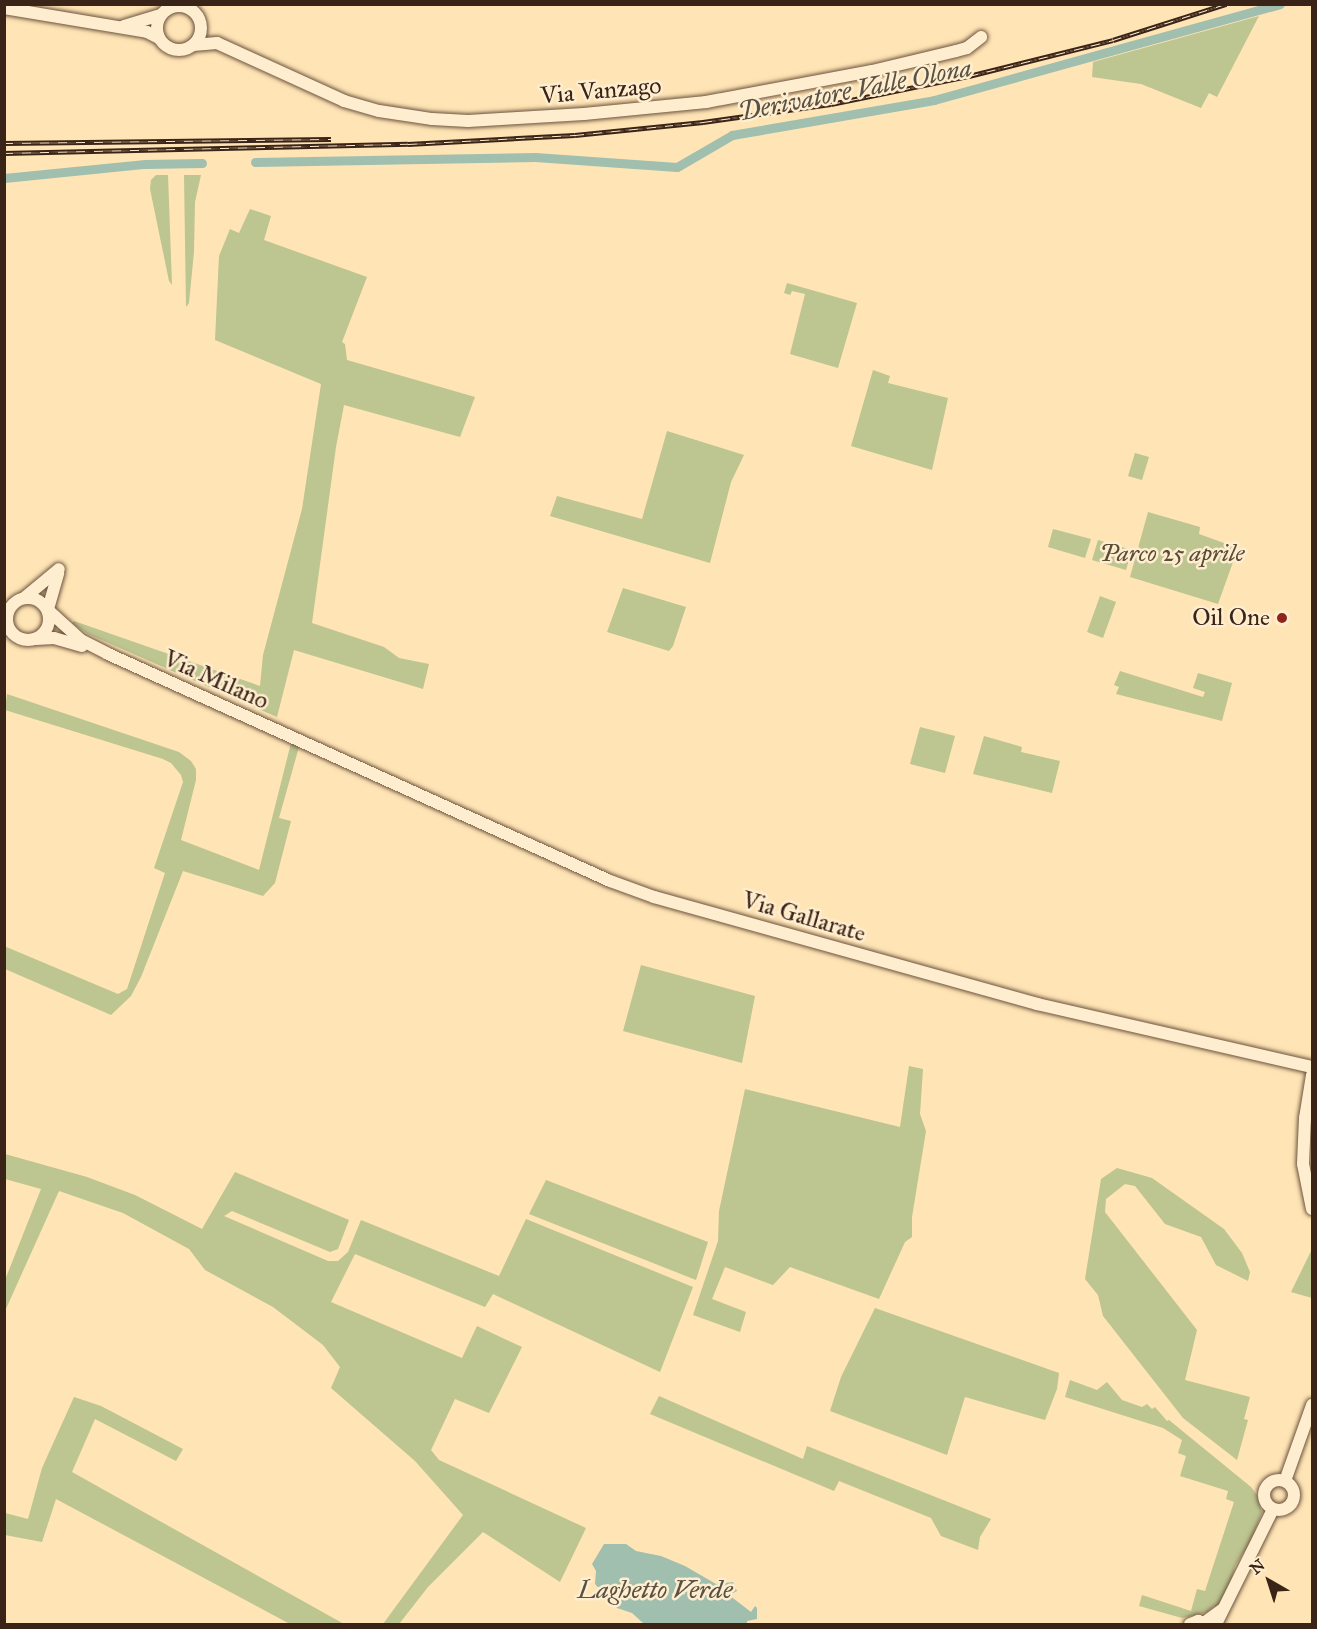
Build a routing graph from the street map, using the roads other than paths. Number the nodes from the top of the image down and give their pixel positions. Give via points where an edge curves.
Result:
1 (4, 8) edge
2 (160, 15) junction
3 (200, 23) junction
4 (118, 28) junction
5 (981, 37) dead end
6 (159, 38) junction
7 (193, 45) junction
8 (229, 48) junction
9 (15, 599) edge
10 (48, 610) junction
11 (6, 624) edge
12 (36, 639) junction
13 (108, 654) junction
14 (306, 745) joint
15 (1312, 1067) edge
16 (1312, 1075) edge
17 (1312, 1209) edge
18 (1312, 1405) edge
19 (1285, 1481) junction
20 (1273, 1509) junction
21 (1190, 1624) edge
22 (1209, 1624) edge

1 - 4 street
2 - 3 street via 182,6 195,13
2 - 4 street
2 - 6 street via 156,28
3 - 7 street via 201,33
3 - 8 street, Via Vanzago
4 - 6 street
5 - 8 street, Via Vanzago via 967,48 945,54 706,102 468,121 395,114 344,101
6 - 7 street via 173,50
7 - 8 street, Via Vanzago
9 - 10 street via 37,599
9 - 10 street via 59,569
9 - 11 street
10 - 12 street via 47,629
10 - 13 street, Via Milano via 73,634
11 - 12 street via 16,636
12 - 13 street, Via Milano via 71,642
13 - 14 street, Via Milano
14 - 15 street, Via Gallarate via 589,872 654,897 1037,1004
16 - 17 street via 1303,1164
18 - 19 street
19 - 20 street via 1276,1480 1266,1488 1264,1498
19 - 20 street via 1294,1492 1293,1501 1287,1509
20 - 22 street via 1224,1609
21 - 22 street

